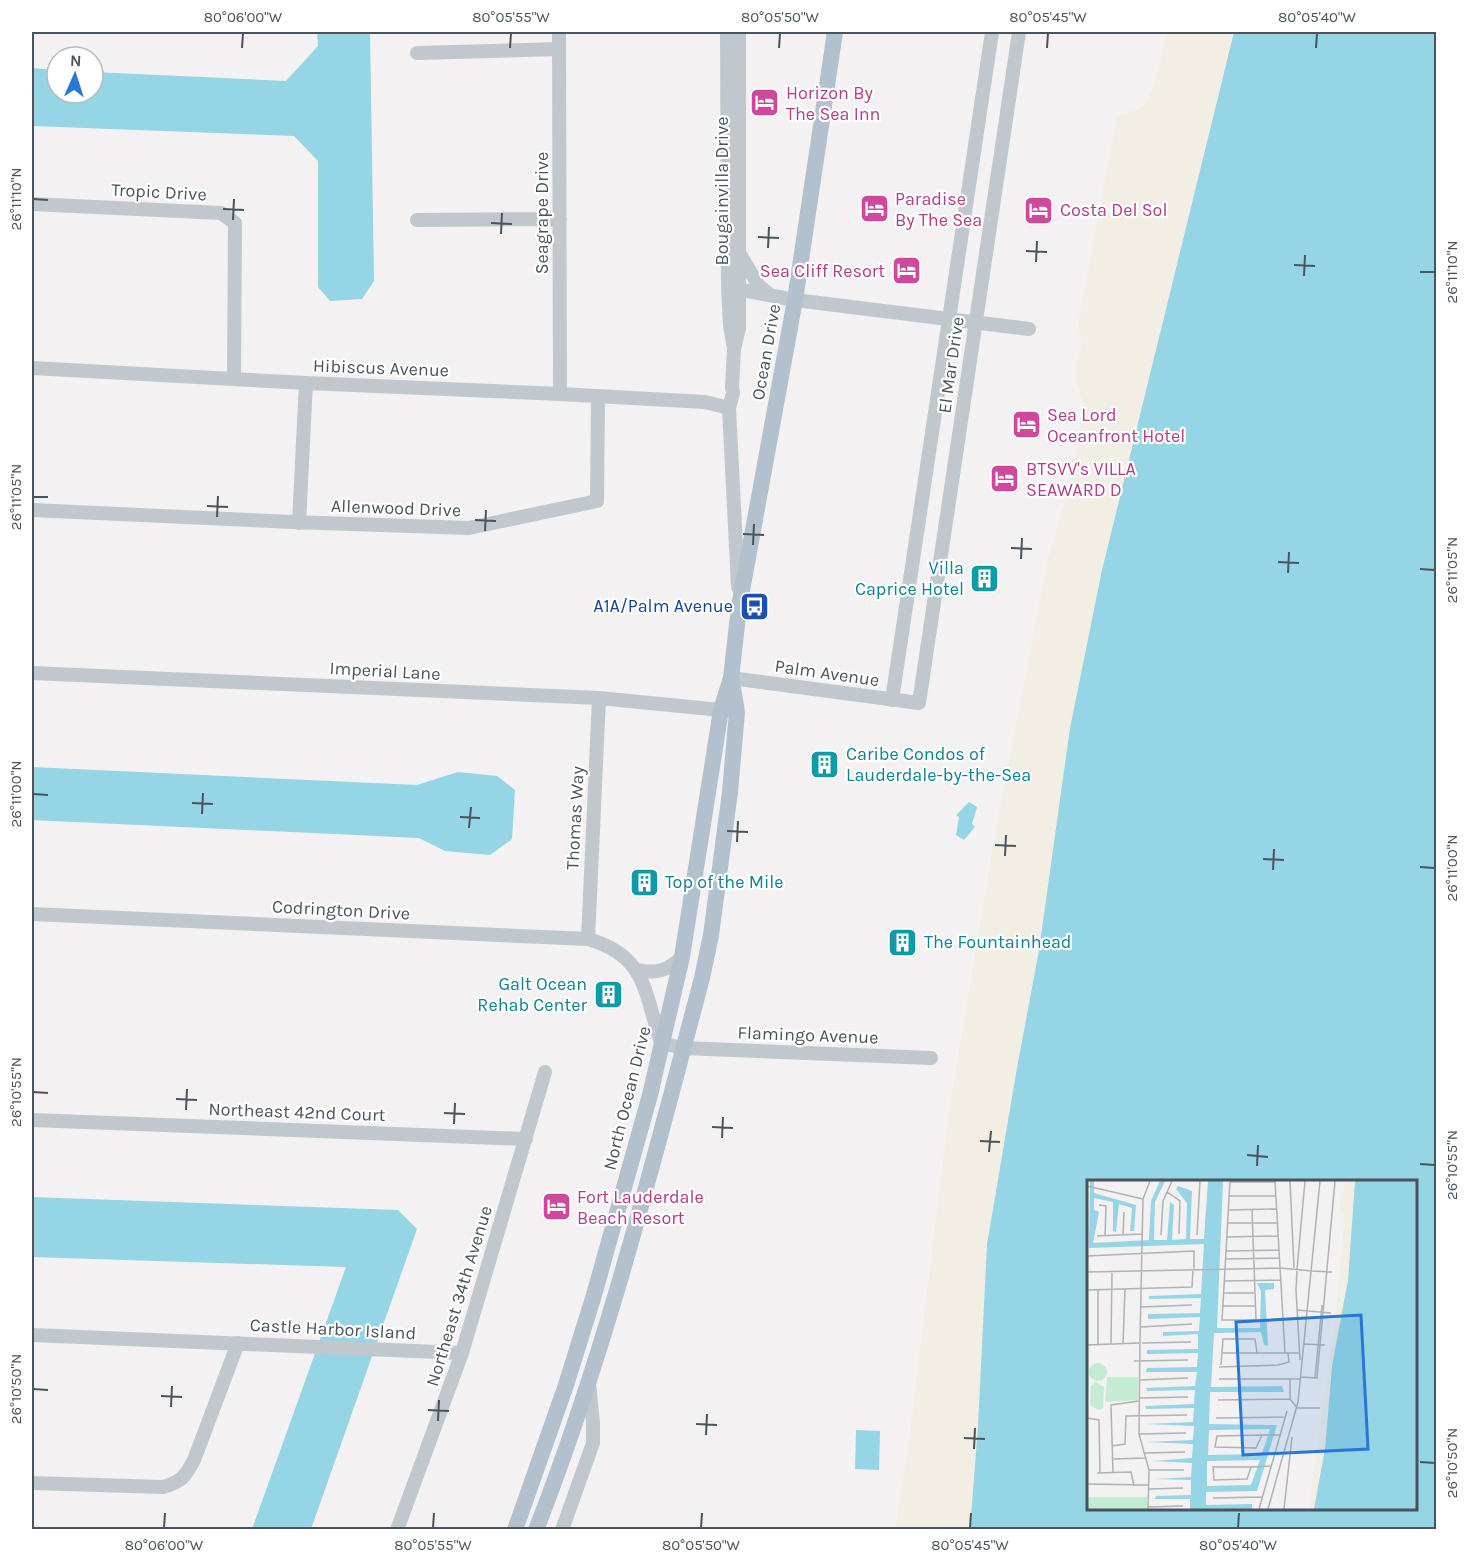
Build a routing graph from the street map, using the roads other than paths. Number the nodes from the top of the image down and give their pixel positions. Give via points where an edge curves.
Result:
1 (559, 32) edge
2 (727, 32) edge
3 (739, 32) edge
4 (835, 32) edge
5 (992, 32) edge
6 (1019, 32) edge
7 (559, 49) junction
8 (417, 53) dead end
9 (32, 204) edge
10 (560, 219) junction
11 (417, 220) dead end
12 (740, 254) junction
13 (734, 288) junction
14 (770, 295) junction
15 (795, 300) junction
16 (948, 320) junction
17 (976, 323) junction
18 (1029, 329) dead end
19 (32, 368) edge
20 (234, 378) junction
21 (306, 383) junction
22 (560, 394) junction
23 (598, 396) junction
24 (729, 408) junction
25 (32, 510) edge
26 (299, 523) junction
27 (739, 607) junction
28 (32, 673) edge
29 (731, 678) junction
30 (599, 698) junction
31 (892, 700) junction
32 (919, 703) joint
33 (729, 711) junction
34 (32, 915) edge
35 (588, 939) junction
36 (682, 957) junction
37 (638, 970) junction
38 (661, 1043) junction
39 (683, 1048) junction
40 (931, 1058) dead end
41 (545, 1072) dead end
42 (32, 1120) edge
43 (526, 1139) junction
44 (32, 1335) edge
45 (238, 1343) junction
46 (462, 1353) junction
47 (588, 1381) junction
48 (32, 1483) edge
49 (517, 1523) edge
50 (397, 1530) edge
51 (536, 1530) edge
52 (562, 1530) edge

1 - 7 street, Seagrape Drive
2 - 13 street, Bougainvilla Drive
3 - 12 street, Bougainvilla Drive
4 - 15 main road, Ocean Drive
5 - 16 street, El Mar Drive
6 - 17 street, El Mar Drive
7 - 8 street
7 - 10 street, Seagrape Drive
9 - 20 street, Tropic Drive via 221,213 235,223
10 - 11 street
10 - 22 street, Seagrape Drive
12 - 13 street, Bougainvilla Drive
12 - 14 street
13 - 14 street
13 - 24 street, Bougainvilla Drive via 740,328 734,349
14 - 15 street
15 - 16 street
15 - 27 main road, Ocean Drive
16 - 17 street
16 - 31 street, El Mar Drive
17 - 18 street
17 - 32 street, El Mar Drive
19 - 20 street, Hibiscus Avenue
20 - 21 street, Hibiscus Avenue
21 - 22 street, Hibiscus Avenue
21 - 26 street
22 - 23 street, Hibiscus Avenue
23 - 24 street, Hibiscus Avenue via 705,402
23 - 26 street, Allenwood Drive via 597,501 469,528
24 - 27 street, Bougainvilla Drive
25 - 26 street, Allenwood Drive
27 - 29 main road, North Ocean Drive
28 - 30 street, Imperial Lane
29 - 31 street, Palm Avenue
29 - 33 main road, North Ocean Drive
30 - 33 street, Imperial Lane
30 - 35 street, Thomas Way
31 - 32 street, Palm Avenue
33 - 36 main road, North Ocean Drive
33 - 39 main road, North Ocean Drive via 730,792 711,935
34 - 35 street, Codrington Drive
35 - 37 street, Codrington Drive via 609,945
36 - 37 street via 665,971
36 - 38 main road, North Ocean Drive
37 - 38 street
38 - 39 street
38 - 49 main road, North Ocean Drive via 594,1295
39 - 40 street, Flamingo Avenue
39 - 47 main road, North Ocean Drive
41 - 43 street
42 - 43 street, Northeast 42nd Court
43 - 46 street, Northeast 34th Avenue
44 - 45 street, Castle Harbor Island
45 - 46 street, Castle Harbor Island
45 - 48 street, Castle Harbor Island via 194,1461 177,1483 163,1487
46 - 50 street, Northeast 34th Avenue
47 - 51 main road, North Ocean Drive
47 - 52 street via 593,1443

